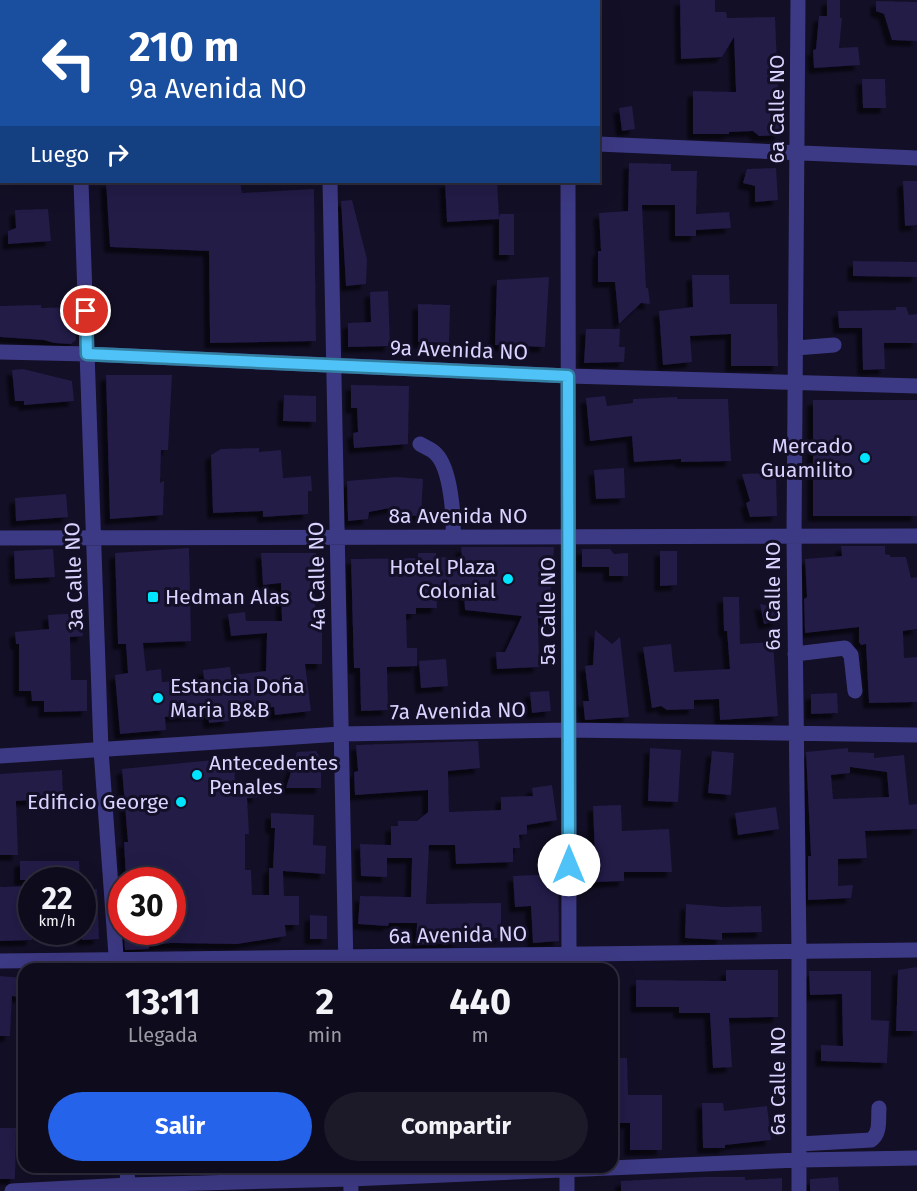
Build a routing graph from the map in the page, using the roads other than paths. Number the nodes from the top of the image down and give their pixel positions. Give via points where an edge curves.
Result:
1 (798, 0) edge
2 (600, 144) edge
3 (798, 153) junction
4 (917, 158) edge
5 (81, 183) edge
6 (330, 183) edge
7 (568, 183) edge
8 (834, 345) dead end
9 (796, 348) junction
10 (0, 352) edge
11 (87, 354) junction
12 (334, 366) junction
13 (568, 376) junction
14 (796, 383) junction
15 (917, 386) edge
16 (420, 444) dead end
17 (917, 536) edge
18 (337, 537) junction
19 (453, 537) junction
20 (568, 537) junction
21 (794, 537) junction
22 (0, 538) edge
23 (94, 538) junction
24 (795, 654) junction
25 (855, 691) dead end
26 (569, 730) junction
27 (795, 733) junction
28 (341, 734) junction
29 (917, 735) edge
30 (101, 750) junction
31 (0, 756) edge
32 (917, 950) edge
33 (799, 952) junction
34 (0, 961) edge
35 (569, 962) edge
36 (77, 963) edge
37 (116, 963) edge
38 (346, 963) edge
39 (879, 1108) dead end
40 (799, 1144) junction
41 (917, 1158) edge
42 (799, 1160) junction
43 (618, 1166) edge
44 (127, 1173) edge
45 (468, 1173) edge
46 (567, 1173) edge
47 (256, 1174) edge
48 (350, 1179) edge
49 (128, 1188) edge
50 (12, 1191) edge
51 (567, 1191) edge
52 (799, 1191) edge

1 - 3 street, 6a Calle NO
2 - 3 street
3 - 4 street
3 - 9 street, 6a Calle NO
5 - 11 street, 3a Calle NO
6 - 12 street, 4a Calle NO
7 - 13 street, 5a Calle NO
8 - 9 street
9 - 14 street, 6a Calle NO
10 - 11 street, 9a Avenida NO
11 - 12 street, 9a Avenida NO
11 - 23 street, 3a Calle NO
12 - 13 street, 9a Avenida NO
12 - 18 street, 4a Calle NO
13 - 14 street, 9a Avenida NO
13 - 20 street, 5a Calle NO
14 - 15 street, 9a Avenida NO
14 - 21 street, 6a Calle NO
16 - 19 street via 436,453 444,469 454,511
17 - 21 street, 8a Avenida NO
18 - 19 street, 8a Avenida NO
18 - 23 street, 8a Avenida NO
18 - 28 street, 4a Calle NO
19 - 20 street, 8a Avenida NO
20 - 21 street, 8a Avenida NO
20 - 26 street, 5a Calle NO
21 - 24 street, 6a Calle NO
22 - 23 street, 8a Avenida NO
23 - 30 street, 3a Calle NO
24 - 25 street via 845,648 851,655
24 - 27 street, 6a Calle NO
26 - 27 street, 7a Avenida NO
26 - 28 street, 7a Avenida NO
26 - 35 street, 5a Calle NO
27 - 29 street, 7a Avenida NO
27 - 33 street, 6a Calle NO
28 - 30 street, 7a Avenida NO
28 - 38 street, 4a Calle NO
30 - 31 street, 7a Avenida NO
30 - 37 street, 3a Calle NO
32 - 33 street, 6a Avenida NO
33 - 35 street, 6a Avenida NO
33 - 40 street, 6a Calle NO
34 - 36 street, 6a Avenida NO
35 - 38 street, 6a Avenida NO
39 - 40 street via 878,1132 871,1140
40 - 42 street, 6a Calle NO
41 - 42 street
42 - 43 street
42 - 52 street, 6a Calle NO
44 - 49 street
45 - 48 street
46 - 51 street
47 - 48 street
47 - 49 street
49 - 50 street

